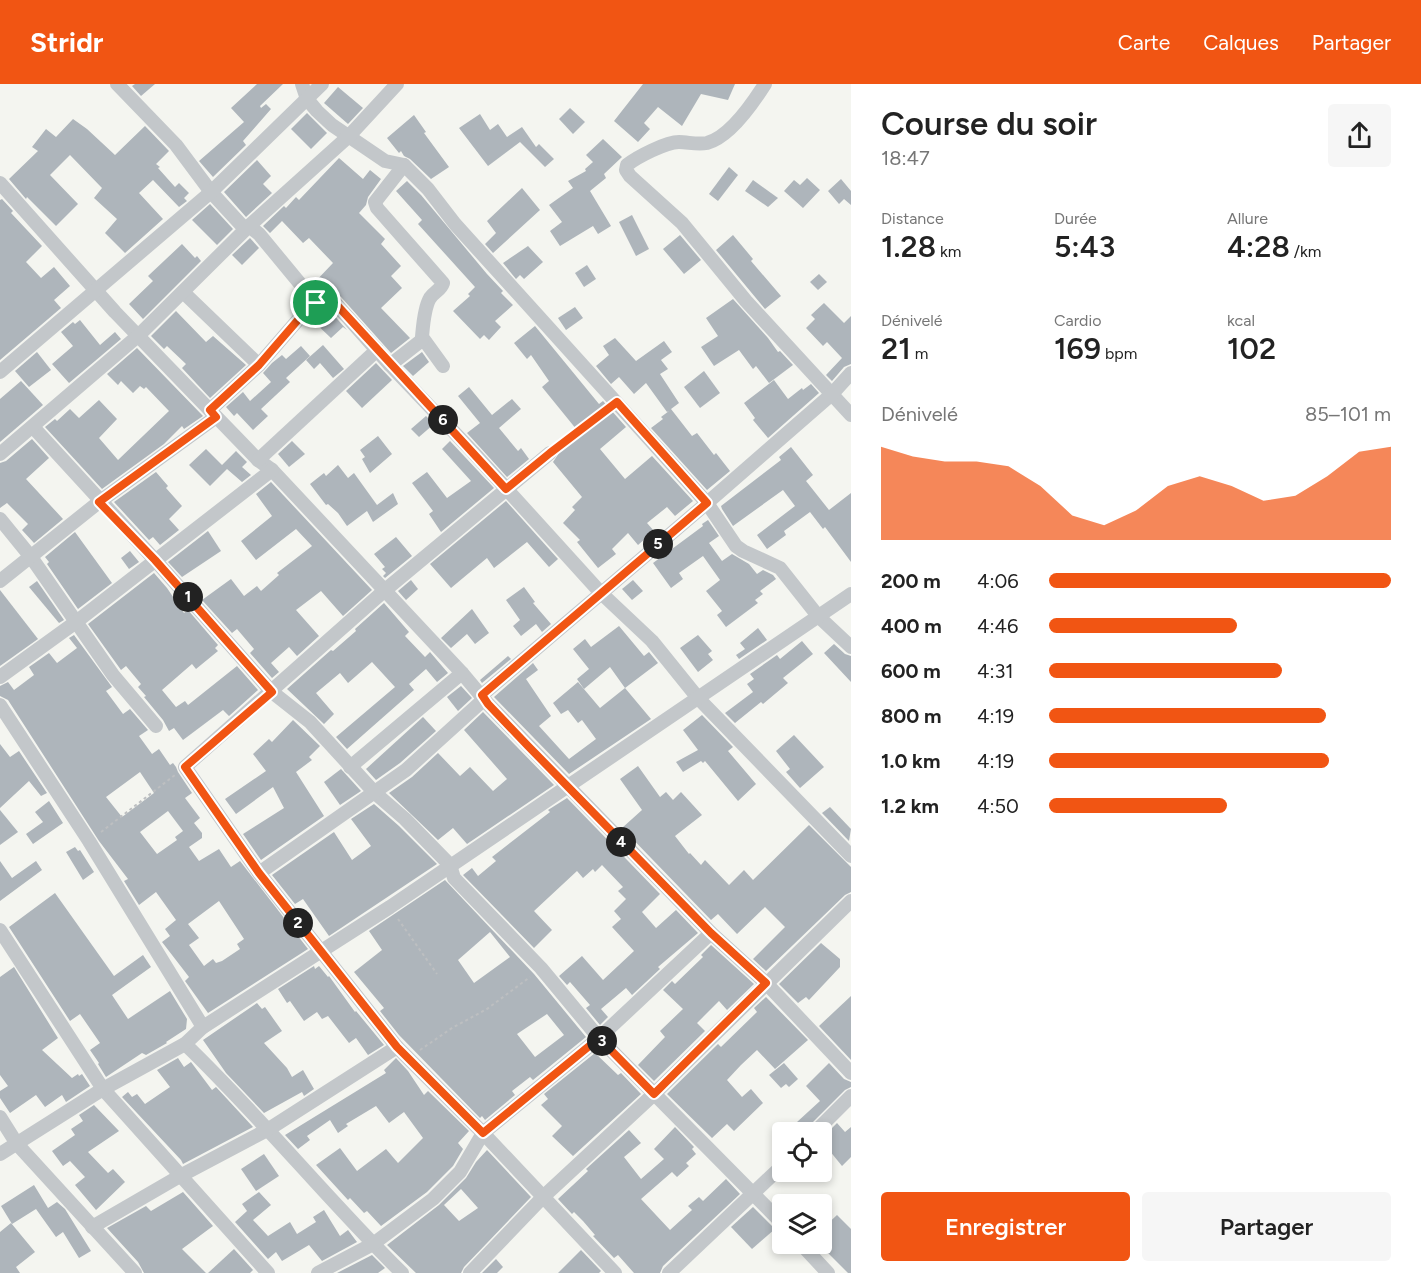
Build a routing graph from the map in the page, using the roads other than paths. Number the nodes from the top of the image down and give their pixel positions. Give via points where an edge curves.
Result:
1 (117, 84) edge
2 (302, 84) edge
3 (322, 84) edge
4 (397, 84) edge
5 (765, 84) edge
6 (307, 99) junction
7 (349, 136) junction
8 (404, 165) junction
9 (0, 183) edge
10 (211, 192) junction
11 (249, 226) junction
12 (95, 291) junction
13 (183, 292) junction
14 (316, 303) junction
15 (139, 335) junction
16 (422, 340) junction
17 (377, 350) junction
18 (259, 365) junction
19 (390, 365) junction
20 (443, 366) dead end
21 (0, 372) edge
22 (851, 373) edge
23 (832, 394) junction
24 (213, 414) junction
25 (851, 415) edge
26 (33, 427) junction
27 (550, 453) road end
28 (0, 454) edge
29 (258, 460) junction
30 (272, 470) junction
31 (506, 489) junction
32 (99, 502) junction
33 (707, 503) junction
34 (0, 519) edge
35 (31, 557) junction
36 (155, 560) junction
37 (0, 581) edge
38 (384, 591) junction
39 (600, 592) junction
40 (851, 594) edge
41 (819, 616) junction
42 (76, 622) junction
43 (851, 647) edge
44 (462, 673) junction
45 (0, 677) edge
46 (272, 692) junction
47 (482, 695) junction
48 (698, 698) junction
49 (0, 705) edge
50 (156, 726) dead end
51 (350, 767) junction
52 (568, 787) junction
53 (375, 793) junction
54 (851, 856) edge
55 (450, 865) junction
56 (259, 873) junction
57 (851, 901) edge
58 (0, 930) edge
59 (711, 933) junction
60 (320, 951) junction
61 (766, 983) junction
62 (203, 1027) junction
63 (599, 1038) junction
64 (185, 1044) junction
65 (397, 1047) junction
66 (851, 1074) edge
67 (103, 1089) junction
68 (654, 1094) junction
69 (851, 1096) edge
70 (0, 1117) edge
71 (825, 1122) edge
72 (268, 1129) junction
73 (483, 1133) junction
74 (17, 1144) junction
75 (0, 1154) edge
76 (772, 1175) edge
77 (180, 1176) junction
78 (755, 1193) junction
79 (543, 1197) junction
80 (772, 1212) edge
81 (92, 1227) junction
82 (373, 1244) junction
83 (810, 1254) edge
84 (135, 1273) edge
85 (268, 1273) edge
86 (318, 1273) edge
87 (402, 1273) edge
88 (470, 1273) edge
89 (615, 1273) edge
90 (669, 1273) edge
91 (828, 1273) edge

1 - 10 street via 176,145
2 - 6 street
3 - 6 street
4 - 7 street
5 - 23 street via 746,114 714,140 676,142 635,159 626,170 682,223 746,301
6 - 7 street
6 - 10 street
7 - 8 street via 385,161
7 - 11 street
8 - 16 street via 375,202 443,283 428,304
8 - 33 street
9 - 12 street
10 - 11 street via 245,229
10 - 12 street
11 - 13 street
11 - 14 street
12 - 15 street
12 - 21 street
13 - 15 street
13 - 18 street
14 - 17 street via 335,303
14 - 18 street
15 - 24 street
15 - 26 street
16 - 19 street
16 - 20 street
17 - 19 street
17 - 29 street
18 - 24 street
19 - 31 street
22 - 23 street
23 - 25 street
23 - 33 street
24 - 29 street
24 - 32 street
26 - 28 street
26 - 32 street
27 - 31 street
29 - 30 street
30 - 36 street
30 - 38 street
31 - 38 street
31 - 39 street
32 - 35 street
32 - 36 street
33 - 39 street
33 - 41 street via 736,546 780,568
34 - 35 street
35 - 37 street
35 - 42 street
36 - 42 street
36 - 46 street
38 - 44 street
38 - 46 street
39 - 47 street
39 - 48 street via 652,641
40 - 41 street
41 - 43 street
41 - 48 street
42 - 45 street
42 - 50 street
44 - 47 street
44 - 51 street
46 - 51 street via 310,722
46 - 56 street via 185,767
47 - 52 street
47 - 53 street via 481,702
48 - 52 street
48 - 54 street
49 - 62 street
51 - 53 street
52 - 55 street
52 - 59 street
53 - 55 street
53 - 56 street
55 - 60 street
55 - 63 street via 454,878 541,969
56 - 60 street
57 - 61 street
58 - 67 street
59 - 61 street
59 - 63 street
60 - 62 street
60 - 65 street
61 - 66 street
61 - 68 street
62 - 64 street
63 - 68 street
63 - 73 street
64 - 67 street
64 - 72 street
65 - 72 street
65 - 73 street
67 - 74 street
67 - 77 street
68 - 78 street
68 - 79 street
69 - 71 street
70 - 74 street
72 - 77 street
72 - 82 street
73 - 79 street
73 - 82 street via 447,1186
74 - 75 street
74 - 81 street
76 - 78 street
77 - 81 street
77 - 85 street
78 - 80 street
78 - 90 street
79 - 88 street
79 - 89 street
81 - 84 street
82 - 86 street
82 - 87 street
83 - 91 street

